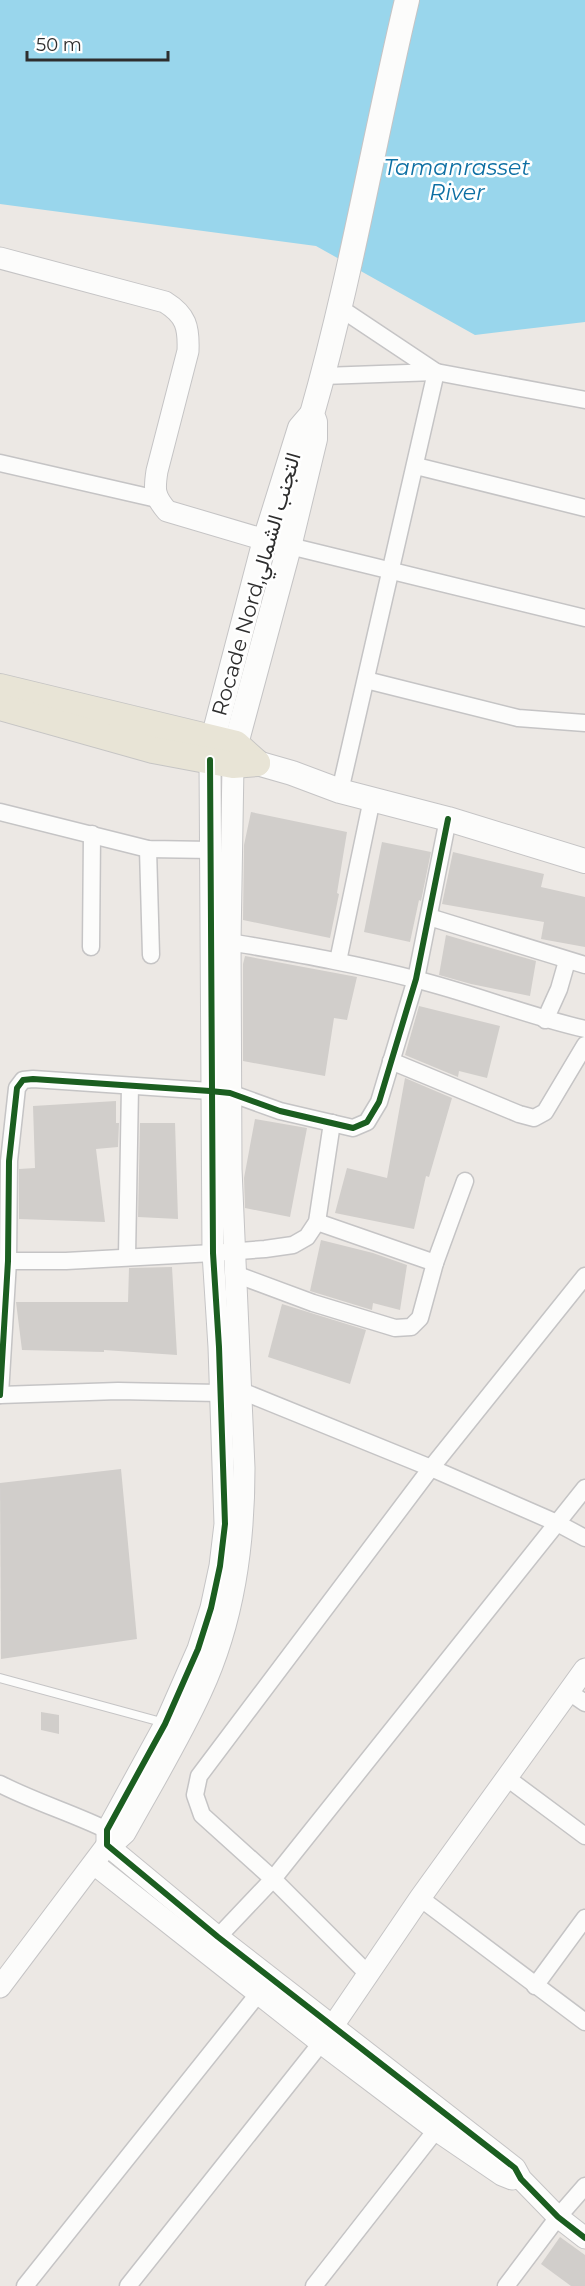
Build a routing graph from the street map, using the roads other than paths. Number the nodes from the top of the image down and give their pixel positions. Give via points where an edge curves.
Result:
1 (407, 0) edge
2 (0, 258) edge
3 (340, 308) junction
4 (436, 372) junction
5 (323, 376) junction
6 (585, 400) edge
7 (312, 414) junction
8 (0, 463) edge
9 (416, 466) junction
10 (157, 499) junction
11 (585, 507) edge
12 (266, 540) junction
13 (289, 547) junction
14 (392, 570) junction
15 (585, 618) edge
16 (366, 680) junction
17 (0, 687) edge
18 (0, 707) edge
19 (585, 723) edge
20 (230, 754) junction
21 (340, 791) junction
22 (372, 799) junction
23 (0, 812) edge
24 (448, 819) junction
25 (92, 834) junction
26 (148, 849) junction
27 (212, 850) junction
28 (584, 855) edge
29 (429, 917) junction
30 (230, 942) junction
31 (92, 947) dead end
32 (151, 955) dead end
33 (338, 961) junction
34 (567, 961) junction
35 (585, 965) edge
36 (416, 979) junction
37 (545, 1020) junction
38 (585, 1029) edge
39 (585, 1045) edge
40 (391, 1061) junction
41 (130, 1086) junction
42 (220, 1092) junction
43 (332, 1123) junction
44 (465, 1181) dead end
45 (317, 1222) junction
46 (234, 1250) junction
47 (213, 1252) junction
48 (127, 1256) junction
49 (8, 1261) junction
50 (435, 1263) junction
51 (235, 1274) junction
52 (585, 1276) edge
53 (228, 1346) junction
54 (229, 1391) junction
55 (0, 1395) edge
56 (431, 1468) junction
57 (585, 1488) edge
58 (557, 1523) junction
59 (585, 1538) edge
60 (585, 1669) edge
61 (0, 1678) edge
62 (577, 1697) edge
63 (173, 1728) junction
64 (507, 1778) junction
65 (0, 1784) edge
66 (585, 1836) edge
67 (107, 1838) junction
68 (94, 1864) junction
69 (273, 1879) junction
70 (420, 1898) junction
71 (585, 1918) edge
72 (218, 1937) junction
73 (368, 1974) junction
74 (0, 1986) edge
75 (535, 1986) junction
76 (258, 1994) junction
77 (585, 2022) edge
78 (326, 2035) junction
79 (436, 2130) junction
80 (521, 2179) junction
81 (585, 2186) edge
82 (558, 2217) junction
83 (585, 2238) edge
84 (25, 2286) edge
85 (128, 2286) edge
86 (314, 2286) edge
87 (506, 2286) edge

1 - 3 main road, Rocade Nord,التجنب الشمالي
2 - 10 street via 165,302 180,311 189,333 188,351 157,471
3 - 4 street
3 - 5 main road, Rocade Nord,التجنب الشمالي
4 - 5 street
4 - 6 street
4 - 9 street
5 - 7 main road, Rocade Nord,التجنب الشمالي
7 - 12 main road, Rocade Nord,التجنب الشمالي via 300,428
7 - 13 main road, Rocade Nord,التجنب الشمالي via 315,439
8 - 10 street
9 - 11 street
9 - 14 street
10 - 12 street via 167,511
12 - 13 street
12 - 20 main road, Rocade Nord,التجنب الشمالي
13 - 14 street
13 - 20 main road, Rocade Nord,التجنب الشمالي
14 - 15 street
14 - 16 street
16 - 19 street via 518,718
16 - 21 street
17 - 20 main road via 169,729
18 - 20 main road via 153,750
20 - 21 main road
20 - 27 street
20 - 30 street
21 - 22 main road
22 - 24 main road
22 - 33 street
23 - 25 street
24 - 28 main road
24 - 29 street
25 - 26 street
25 - 31 street
26 - 27 street
26 - 32 street
27 - 42 street
29 - 34 street
29 - 36 street
30 - 33 street
30 - 42 street
33 - 36 street
34 - 35 street
34 - 37 street
36 - 37 street
36 - 40 street
37 - 38 street
39 - 40 street via 545,1112 534,1118
40 - 43 street via 379,1102 367,1122 353,1128
41 - 42 street
41 - 48 street
41 - 49 street via 33,1079 24,1080 17,1088 9,1161
42 - 43 street
42 - 46 street
42 - 47 street
43 - 45 street
44 - 50 street
45 - 46 street via 307,1237 293,1245
45 - 50 street
46 - 47 street
46 - 51 street
47 - 48 street
47 - 53 street
48 - 49 street
49 - 55 street
50 - 51 street via 420,1318 411,1327 395,1328
51 - 53 street
52 - 56 street
53 - 54 street
54 - 55 street
54 - 56 street
54 - 63 street via 220,1566 211,1608
56 - 58 street
56 - 69 street via 199,1776 195,1795 201,1815
57 - 58 street
58 - 59 street
58 - 69 street
60 - 62 street
61 - 63 lane
62 - 64 street
63 - 67 street via 125,1833 114,1844
64 - 66 street
64 - 70 street
65 - 67 street via 77,1815
67 - 68 street
67 - 72 street
68 - 74 street
68 - 76 street
69 - 72 street
69 - 73 street
70 - 73 street
70 - 75 street
71 - 75 street
72 - 78 street
73 - 78 street
75 - 77 street
76 - 78 street
76 - 84 street
78 - 79 street
78 - 80 street via 515,2168
78 - 85 street
79 - 80 street via 508,2179
79 - 86 street
80 - 82 street
81 - 82 street
82 - 83 street
82 - 87 street

